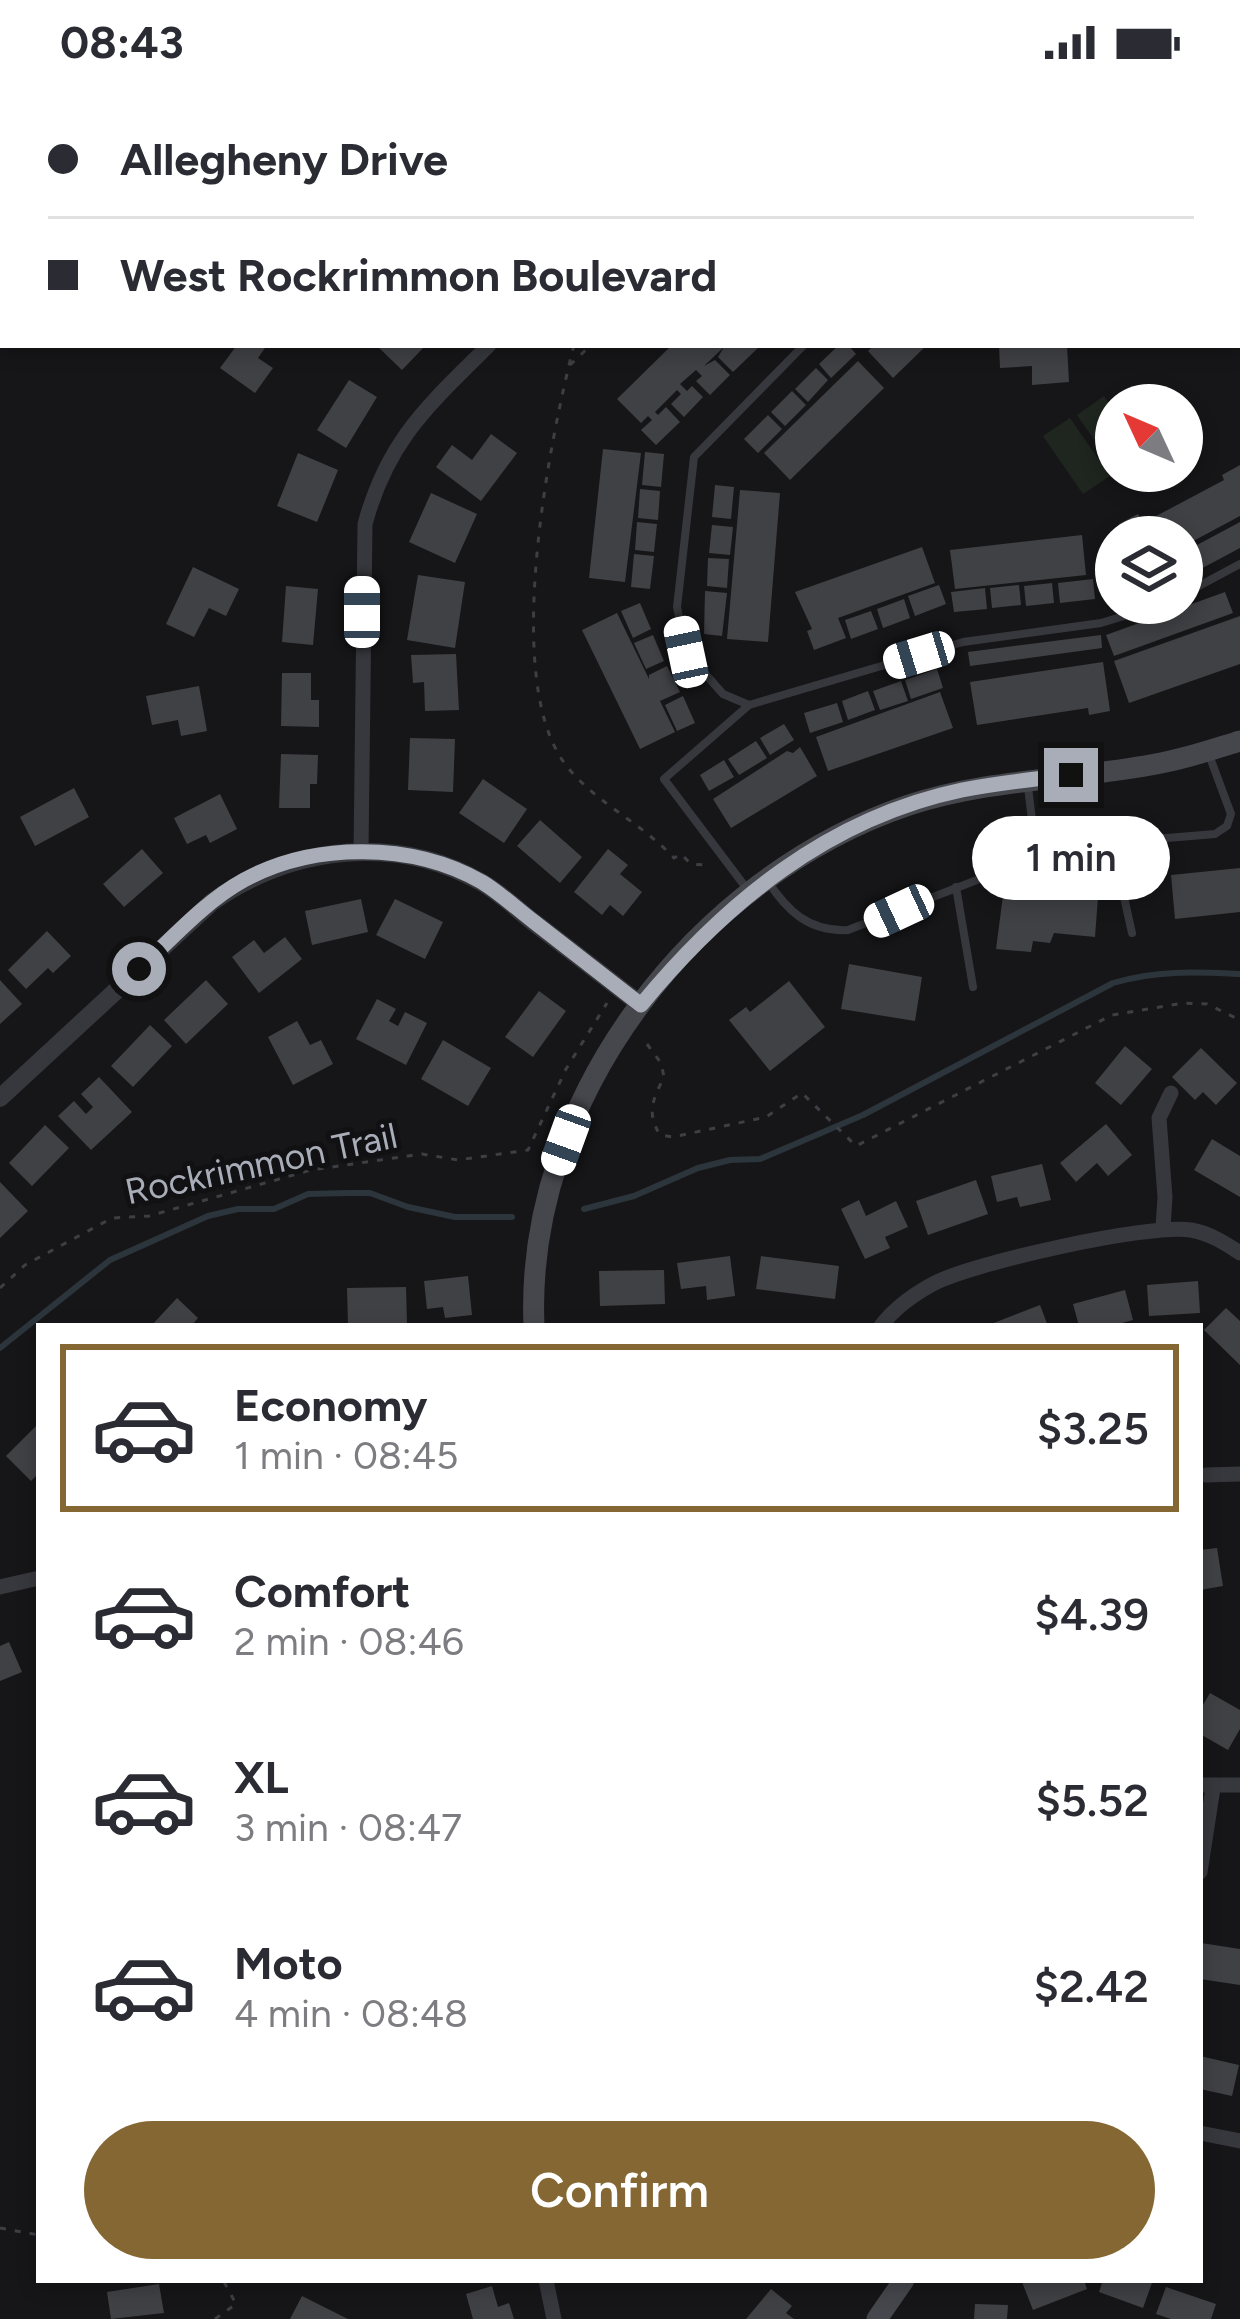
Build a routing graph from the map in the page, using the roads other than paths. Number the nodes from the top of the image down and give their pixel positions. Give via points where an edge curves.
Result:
1 (486, 348) edge
2 (801, 348) edge
3 (1240, 564) edge
4 (1203, 584) edge
5 (1095, 624) edge
6 (749, 705) junction
7 (1240, 741) edge
8 (1207, 751) junction
9 (1028, 780) junction
10 (361, 852) junction
11 (1115, 857) junction
12 (1038, 868) junction
13 (758, 886) junction
14 (956, 887) junction
15 (1132, 933) dead end
16 (973, 987) dead end
17 (641, 1005) junction
18 (1172, 1093) dead end
19 (0, 1098) edge
20 (1163, 1228) junction
21 (1240, 1253) edge
22 (534, 1323) edge
23 (884, 1323) edge
24 (1240, 1474) edge
25 (1205, 1475) dead end
26 (36, 1579) edge
27 (0, 1586) edge
28 (1240, 1785) edge
29 (1207, 1786) edge
30 (1203, 1835) edge
31 (1203, 2134) edge
32 (1240, 2141) edge
33 (547, 2283) edge
34 (902, 2283) edge
35 (554, 2319) edge
36 (877, 2319) edge

1 - 10 street via 396,446 365,524
2 - 6 lane via 694,458 677,607 686,652 723,694
3 - 4 lane
5 - 6 lane via 963,642
6 - 13 lane via 664,779
7 - 8 main road
8 - 9 main road
8 - 11 lane via 1231,814 1227,826 1143,840
9 - 12 lane
9 - 13 main road via 958,791 870,820
10 - 17 street via 407,855 483,883
10 - 19 street via 280,865 242,881
11 - 12 lane
11 - 15 lane
12 - 14 lane
13 - 14 lane via 827,931 868,926
13 - 17 main road via 702,934
14 - 16 lane
17 - 22 main road via 574,1115 556,1165 538,1245
18 - 20 street via 1159,1118
20 - 21 street via 1193,1230
20 - 23 street via 958,1273
24 - 25 street
26 - 27 street
28 - 29 street
29 - 30 street
31 - 32 street
33 - 35 street
34 - 36 main road

